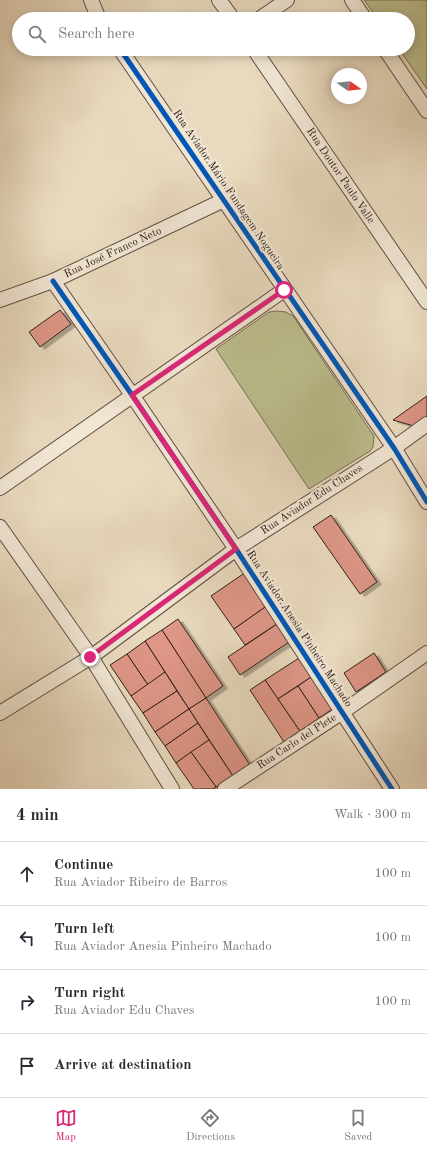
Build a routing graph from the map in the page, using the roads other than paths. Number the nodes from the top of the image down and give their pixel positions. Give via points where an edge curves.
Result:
1 (91, 0) edge
2 (219, 0) edge
3 (287, 0) edge
4 (352, 0) edge
5 (96, 12) edge
6 (228, 12) edge
7 (269, 12) edge
8 (360, 12) edge
9 (125, 56) edge
10 (259, 56) edge
11 (391, 56) edge
12 (427, 111) edge
13 (224, 200) junction
14 (53, 281) junction
15 (284, 290) junction
16 (0, 300) edge
17 (427, 302) edge
18 (132, 395) junction
19 (427, 424) edge
20 (394, 448) junction
21 (0, 488) edge
22 (427, 502) edge
23 (0, 527) edge
24 (236, 549) junction
25 (427, 653) edge
26 (90, 657) junction
27 (0, 712) edge
28 (341, 713) junction
29 (172, 789) edge
30 (225, 789) edge
31 (392, 789) edge

1 - 5 street
2 - 6 street
3 - 7 street
4 - 8 street
9 - 13 street, Rua Aviador Mário Fundagem Nogueira
10 - 17 street, Rua Doutor Paulo Valle
11 - 12 street
13 - 14 street, Rua José Franco Neto
13 - 15 street, Rua Aviador Mário Fundagem Nogueira
14 - 16 street, Rua José Franco Neto
14 - 18 street, Rua Aviador Anesia Pinheiro Machado
15 - 18 street
15 - 20 street, Rua Aviador Mário Fundagem Nogueira
18 - 21 street
18 - 24 street, Rua Aviador Anesia Pinheiro Machado
19 - 20 street, Rua Aviador Edu Chaves
20 - 22 street, Rua Aviador Mário Fundagem Nogueira
20 - 24 street, Rua Aviador Edu Chaves
23 - 26 street
24 - 26 street, Rua Aviador Edu Chaves
24 - 28 street, Rua Aviador Anesia Pinheiro Machado
25 - 28 street, Rua Carlo del Plete
26 - 27 street, Rua Aviador Edu Chaves
26 - 29 street
28 - 30 street, Rua Carlo del Plete
28 - 31 street, Rua Aviador Anesia Pinheiro Machado

